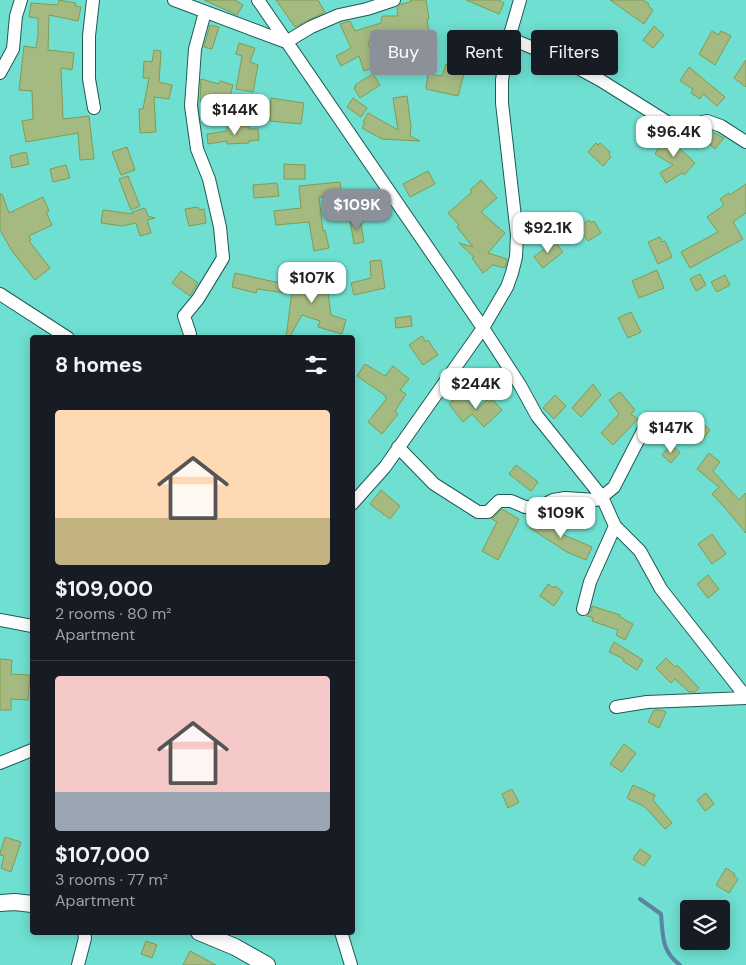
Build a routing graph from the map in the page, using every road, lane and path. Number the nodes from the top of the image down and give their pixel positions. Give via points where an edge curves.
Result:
1 (21, 0) edge
2 (94, 0) edge
3 (174, 0) edge
4 (258, 0) edge
5 (394, 0) edge
6 (517, 1) edge
7 (205, 12) junction
8 (511, 30) edge
9 (286, 42) junction
10 (521, 43) edge
11 (0, 73) edge
12 (503, 75) edge
13 (94, 108) dead end
14 (746, 142) edge
15 (0, 294) edge
16 (483, 328) junction
17 (63, 335) edge
18 (190, 335) edge
19 (648, 421) dead end
20 (398, 447) junction
21 (602, 496) junction
22 (355, 501) edge
23 (615, 526) junction
24 (584, 610) dead end
25 (0, 620) edge
26 (30, 626) edge
27 (746, 698) edge
28 (616, 707) dead end
29 (30, 751) edge
30 (0, 763) edge
31 (0, 903) edge
32 (30, 904) edge
33 (84, 935) edge
34 (206, 935) edge
35 (342, 935) edge
36 (78, 965) edge
37 (267, 965) edge
38 (351, 965) edge

1 - 11 street via 13,50
2 - 13 street via 89,36 89,79
3 - 7 street
4 - 9 street
5 - 9 street via 367,10 339,15
6 - 8 street
7 - 9 street
7 - 18 street via 195,49 191,106 196,149 209,179 223,258 184,316
9 - 16 street
10 - 14 street via 569,63 680,130 694,128 707,121
12 - 16 street via 502,103 517,235 516,257 507,287
15 - 17 street
16 - 20 street
16 - 21 street via 537,416
19 - 21 street via 614,487
20 - 21 street via 434,484 478,512 488,512 499,501 539,507 553,500 596,500
20 - 22 street
21 - 23 street
23 - 24 street via 590,582
23 - 27 street via 640,551 660,589
25 - 26 street
27 - 28 street via 648,702
29 - 30 street
31 - 32 street
33 - 36 street
34 - 37 street
35 - 38 street

